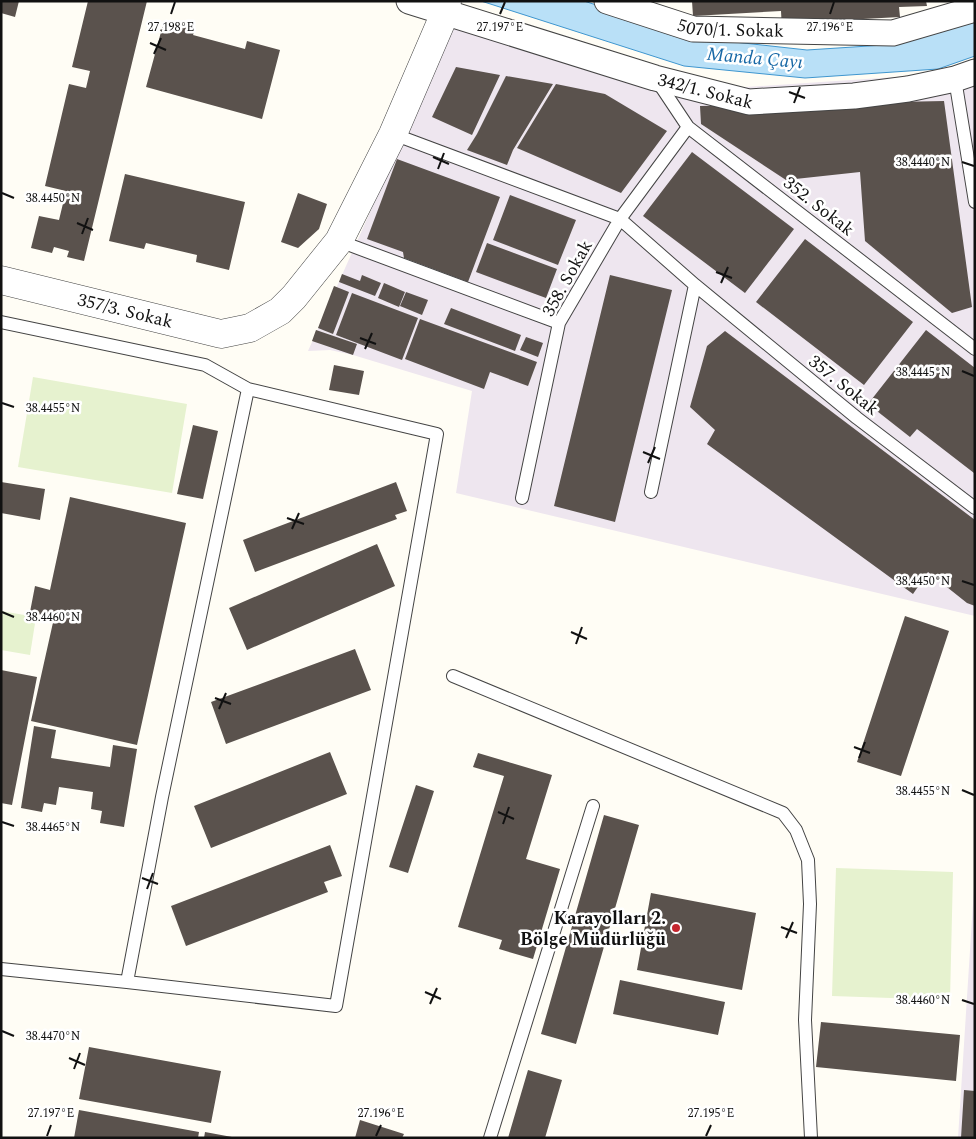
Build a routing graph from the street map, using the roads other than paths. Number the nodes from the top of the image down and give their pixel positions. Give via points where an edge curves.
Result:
1 (409, 1) edge
2 (607, 1) edge
3 (446, 7) edge
4 (975, 9) edge
5 (965, 76) edge
6 (656, 78) junction
7 (688, 127) junction
8 (393, 134) junction
9 (975, 202) edge
10 (620, 219) junction
11 (339, 241) junction
12 (1, 280) edge
13 (695, 285) junction
14 (1, 322) edge
15 (559, 323) junction
16 (975, 349) edge
17 (248, 388) junction
18 (651, 492) dead end
19 (522, 498) dead end
20 (975, 508) edge
21 (453, 676) dead end
22 (593, 806) dead end
23 (1, 969) edge
24 (126, 982) junction
25 (490, 1138) edge
26 (811, 1138) edge

1 - 3 street, 342/1. Sokak
2 - 4 street, 5070/1. Sokak via 694,29 893,33
3 - 6 street, 342/1. Sokak
3 - 8 street, 357/3. Sokak
5 - 6 street, 342/1. Sokak via 908,89 854,96 749,102
5 - 9 lane
6 - 7 lane, 352. Sokak
7 - 10 lane, 358. Sokak
7 - 16 lane, 352. Sokak
8 - 10 lane
8 - 11 street, 357/3. Sokak
10 - 13 lane, 357. Sokak
10 - 15 lane, 358. Sokak
11 - 12 street, 357/3. Sokak via 280,311 250,328 221,334
11 - 15 lane
13 - 18 lane
13 - 20 lane, 357. Sokak via 857,418
14 - 17 lane via 205,365
15 - 19 lane, 358. Sokak
17 - 24 lane
17 - 24 lane via 437,434 336,1006
21 - 26 lane via 783,813 796,830 808,860 810,904 805,1020
22 - 25 lane
23 - 24 lane

